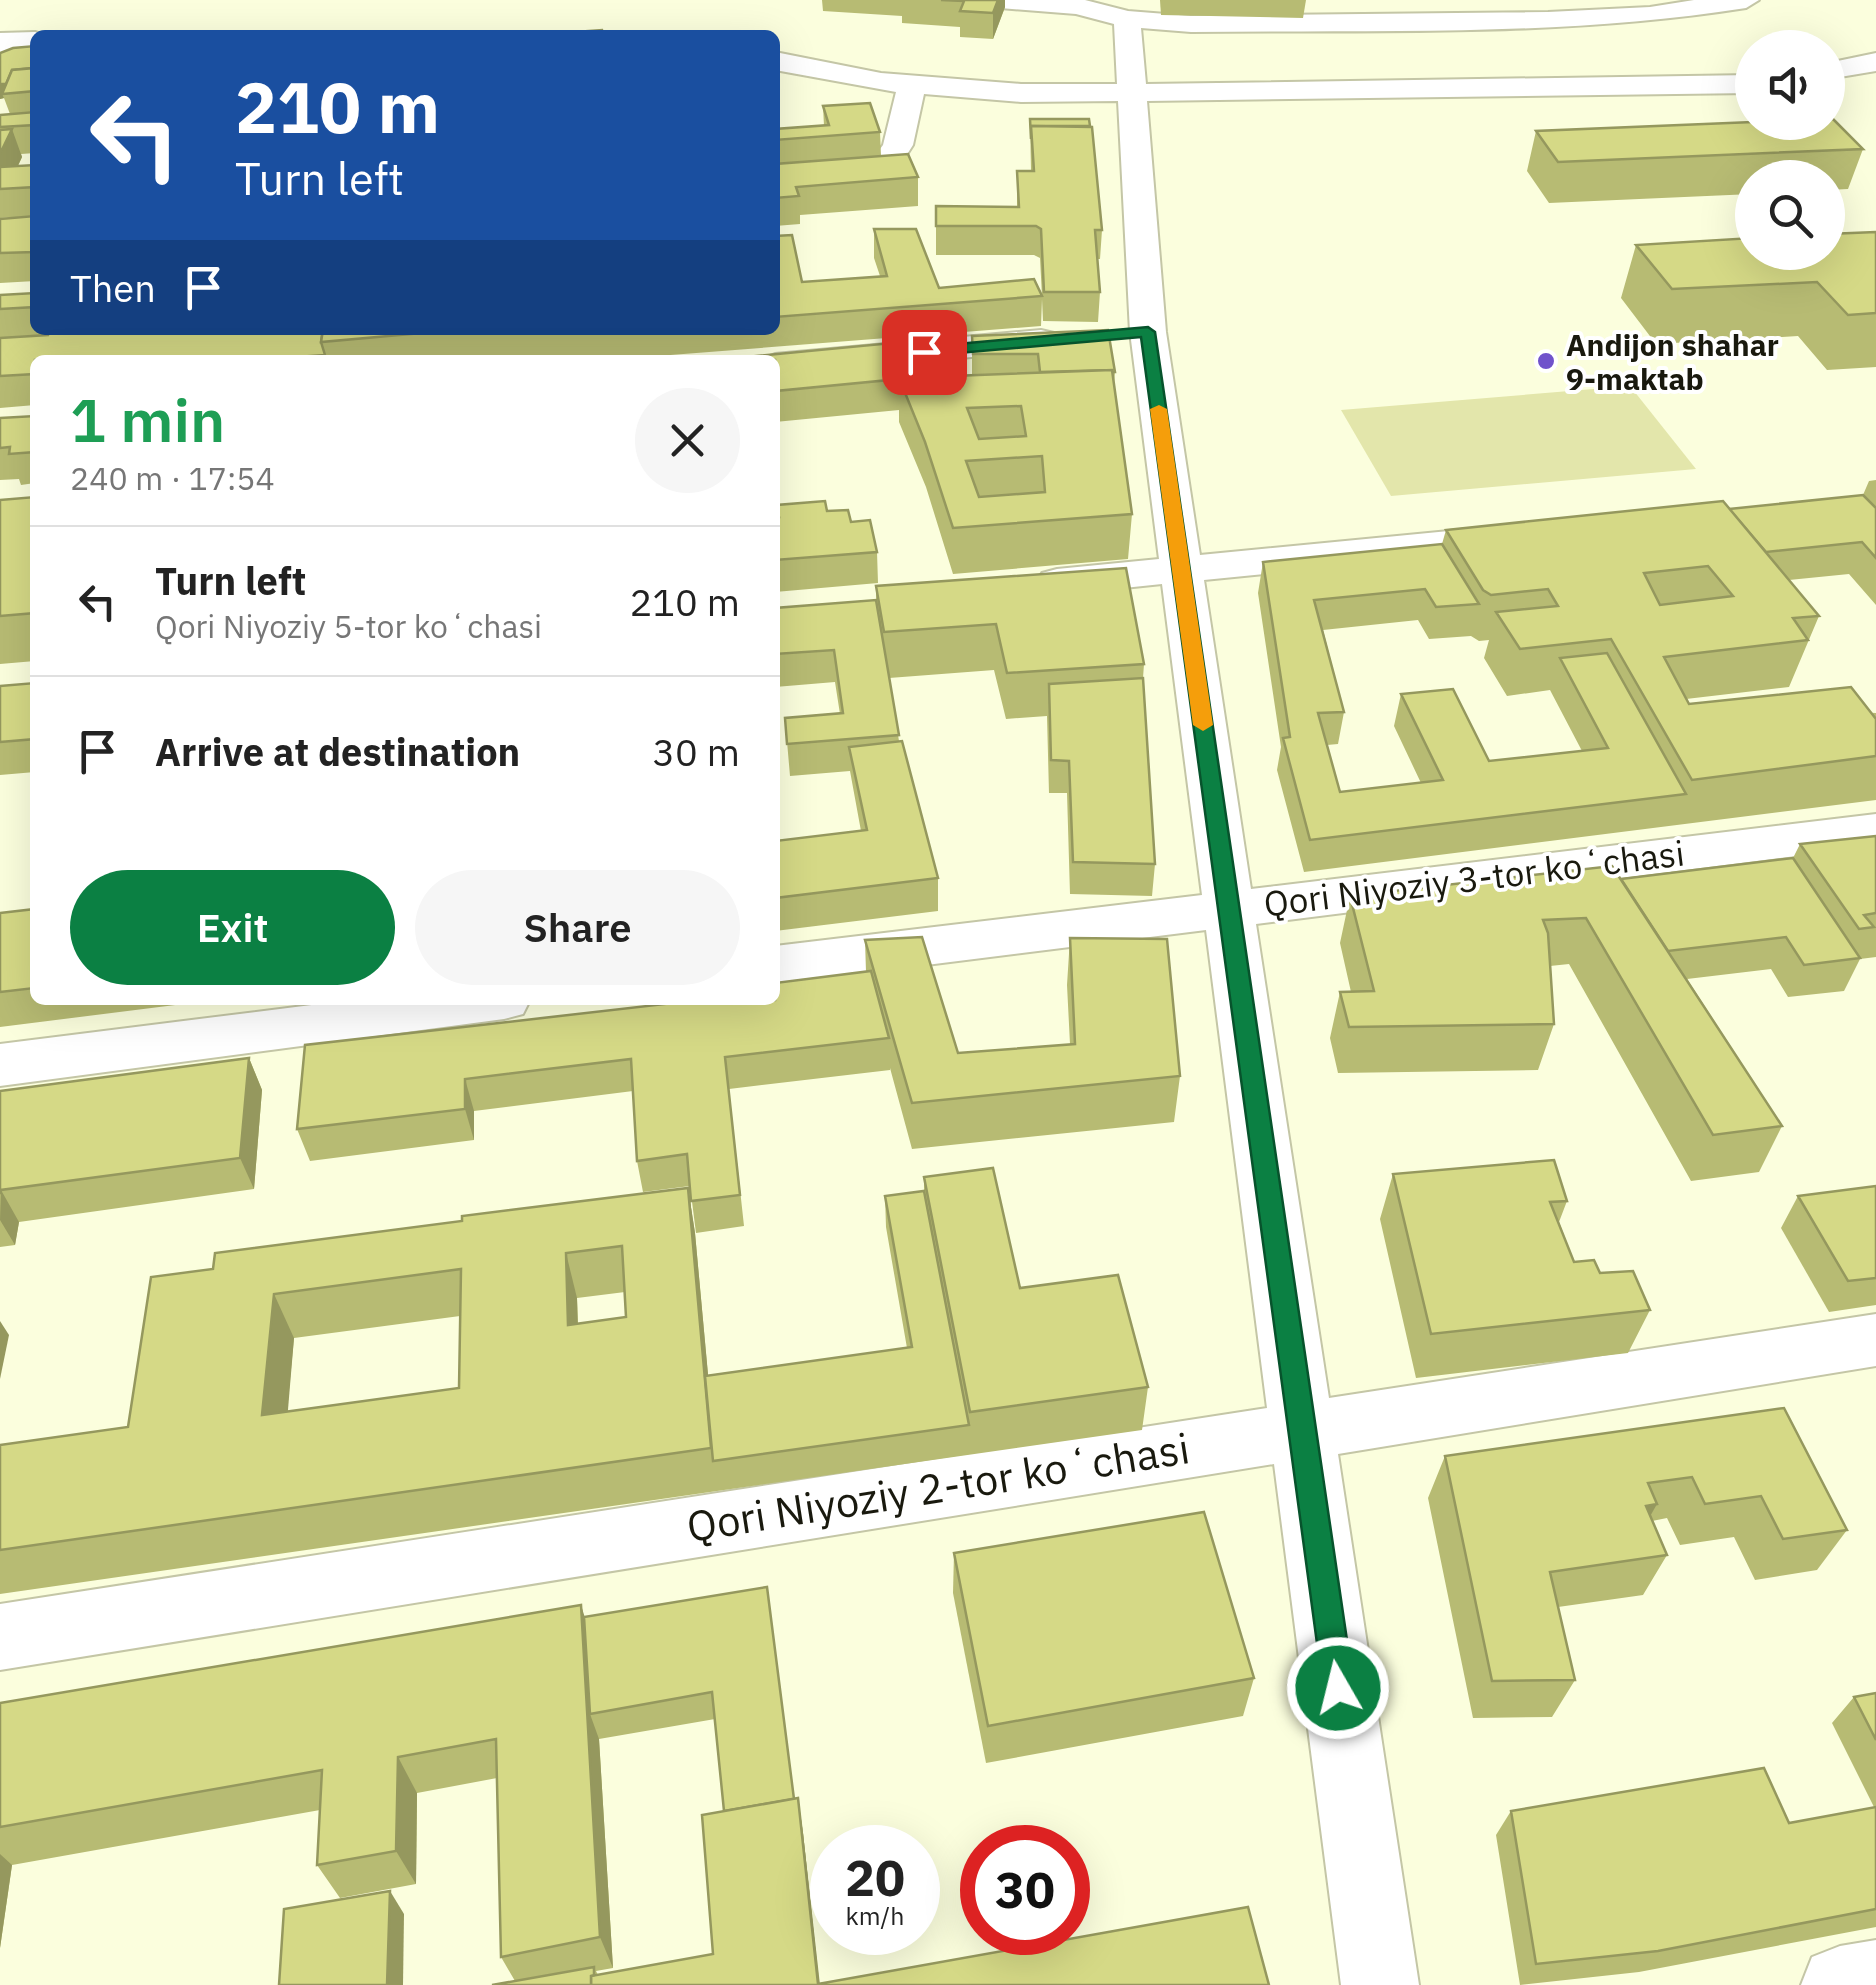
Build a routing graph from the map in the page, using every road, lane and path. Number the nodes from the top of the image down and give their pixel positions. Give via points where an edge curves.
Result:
1 (1000, 0) edge
2 (1734, 0) edge
3 (1746, 0) edge
4 (1076, 3) edge
5 (1128, 28) junction
6 (780, 61) edge
7 (1876, 62) edge
8 (1845, 68) edge
9 (912, 84) junction
10 (1735, 84) edge
11 (1133, 90) junction
12 (780, 176) edge
13 (1069, 339) edge
14 (780, 365) edge
15 (1558, 532) edge
16 (1182, 569) junction
17 (1027, 585) edge
18 (1876, 830) edge
19 (1228, 907) junction
20 (780, 964) edge
21 (465, 1005) edge
22 (0, 1065) edge
23 (1876, 1340) edge
24 (1302, 1428) junction
25 (0, 1636) edge
26 (1876, 1979) edge
27 (1380, 1985) edge
28 (1840, 1985) edge

1 - 4 street
2 - 3 street
2 - 5 street via 1548,20
4 - 5 street
5 - 11 street
6 - 9 street
7 - 8 street
9 - 11 street via 1021,93
9 - 12 street via 898,145 888,160
10 - 11 street
11 - 16 street via 1128,333
13 - 14 street
15 - 16 street
16 - 17 street
16 - 19 street
18 - 19 street, Qori Niyoziy 3-tor koʻchasi
19 - 20 street, Qori Niyoziy 3-tor koʻchasi
19 - 24 street
21 - 22 street
23 - 24 street, Qori Niyoziy 2-tor koʻchasi
24 - 25 street, Qori Niyoziy 2-tor koʻchasi
24 - 27 street
26 - 28 street

